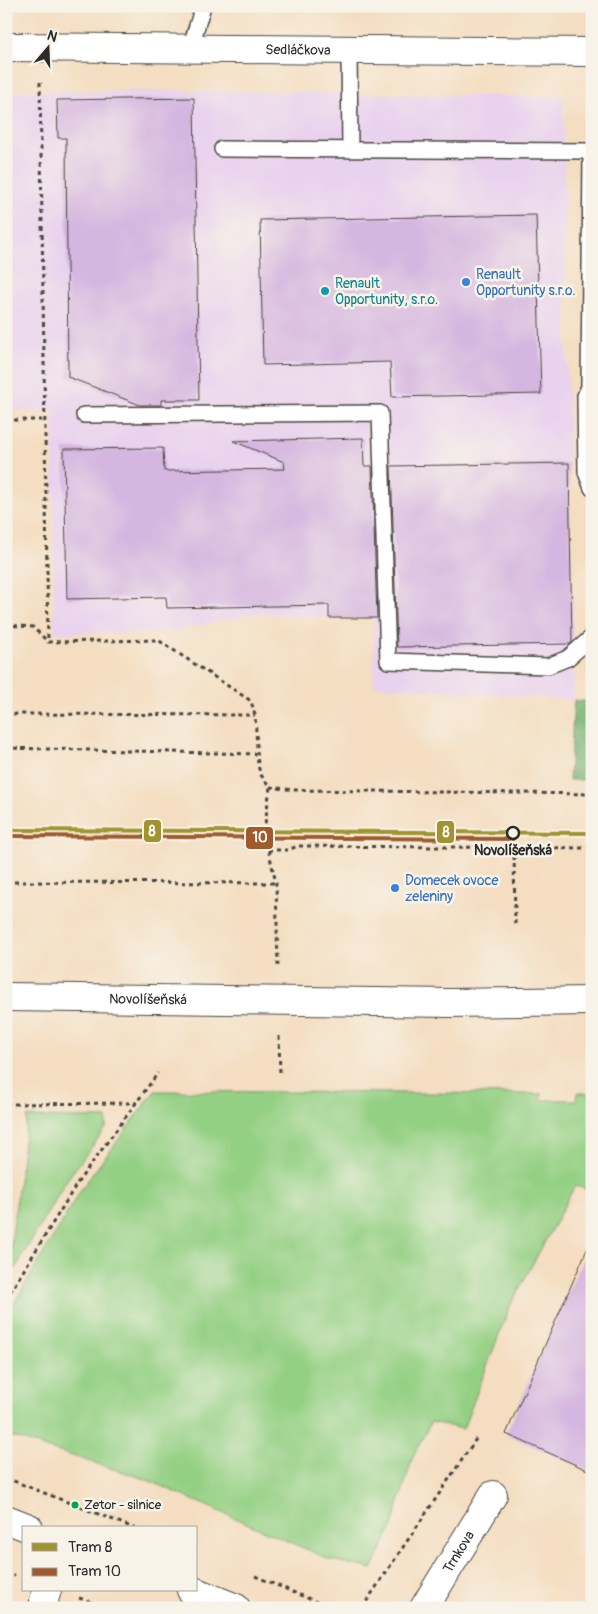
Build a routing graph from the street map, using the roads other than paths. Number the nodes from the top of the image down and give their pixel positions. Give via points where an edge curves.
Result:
1 (203, 6) edge
2 (6, 47) edge
3 (190, 49) junction
4 (349, 50) junction
5 (592, 52) edge
6 (222, 149) dead end
7 (350, 150) junction
8 (84, 415) dead end
9 (592, 488) edge
10 (592, 638) edge
11 (6, 997) edge
12 (592, 1001) edge
13 (493, 1495) dead end
14 (6, 1519) edge
15 (24, 1526) edge
16 (46, 1592) edge
17 (195, 1592) edge
18 (45, 1608) edge
19 (236, 1608) edge
20 (424, 1608) edge

1 - 3 lane
2 - 3 street, Sedláčkova
3 - 4 street, Sedláčkova
4 - 5 street, Sedláčkova
4 - 7 lane
6 - 7 lane
7 - 9 lane via 591,151 589,387 585,396 586,472
8 - 10 lane via 380,413 388,661 548,666 568,658
11 - 12 street, Novolíšeňská via 431,1003
13 - 20 street, Trnkova
14 - 15 street
16 - 18 street
17 - 19 street

